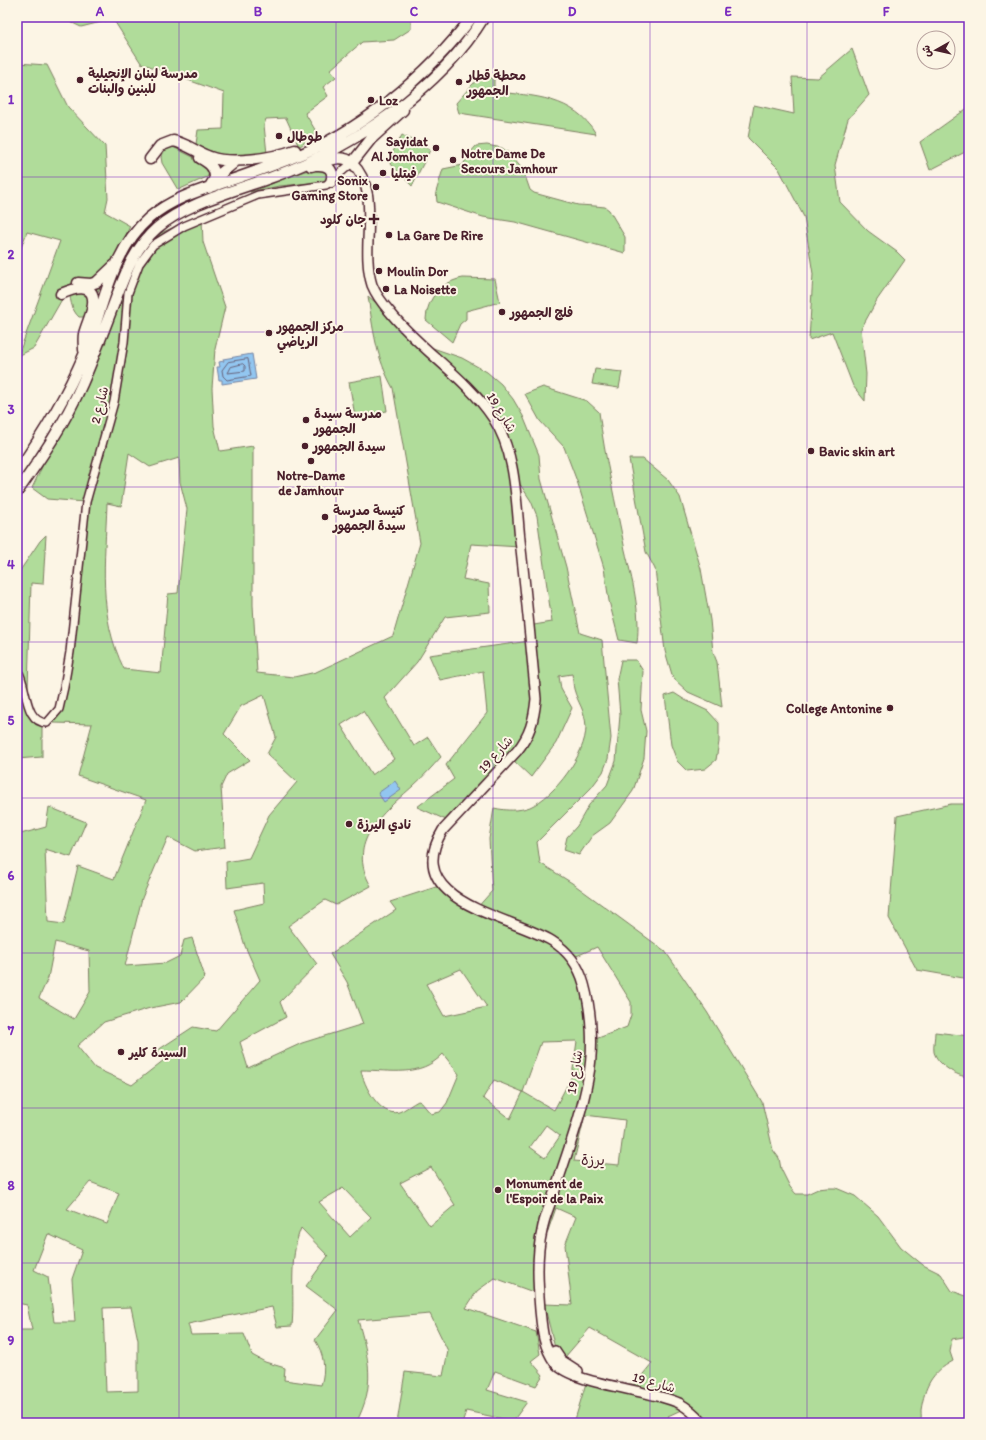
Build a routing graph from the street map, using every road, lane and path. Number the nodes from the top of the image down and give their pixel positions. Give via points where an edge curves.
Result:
1 (472, 17) edge
2 (484, 17) edge
3 (414, 96) junction
4 (345, 131) junction
5 (236, 161) junction
6 (352, 163) junction
7 (316, 165) junction
8 (278, 175) junction
9 (215, 178) junction
10 (331, 182) junction
11 (208, 188) junction
12 (118, 262) junction
13 (85, 354) junction
14 (17, 472) edge
15 (17, 492) edge
16 (17, 669) edge
17 (703, 1423) edge

1 - 4 highway via 416,78 376,111
2 - 3 highway via 448,62
3 - 6 highway via 398,116 371,139
3 - 8 highway via 346,142 311,162
4 - 5 highway via 330,134 286,154
4 - 11 highway via 292,158
5 - 9 highway
5 - 9 highway via 210,157 173,141 160,146 153,159 163,149 177,147 210,164
6 - 7 highway via 341,158
6 - 10 street, شارع 2
6 - 17 main road, شارع 19 via 364,177 368,190 368,265 378,297 401,326 454,373 481,402 502,434 514,481 536,699 534,718 525,740 517,751 443,830 437,840 434,861 436,873 450,893 476,909 532,930 552,941 570,956 584,985 591,1032 588,1080 542,1231 538,1288 540,1315 556,1354 591,1380 679,1403
7 - 8 highway
7 - 10 highway via 326,165 330,168
8 - 15 highway via 195,206 166,221 144,241 128,267 75,399 55,437
9 - 11 highway
10 - 16 street, شارع 2 via 250,198 184,226 153,245 143,258 128,293 124,342 114,402 86,502 70,652 62,701 56,714 47,723 39,721 31,712
11 - 12 highway via 182,197 151,216 130,240
12 - 13 highway
12 - 13 highway via 97,282 74,283 61,294 80,287 87,289 92,296 92,308 83,341
13 - 14 highway via 55,414

